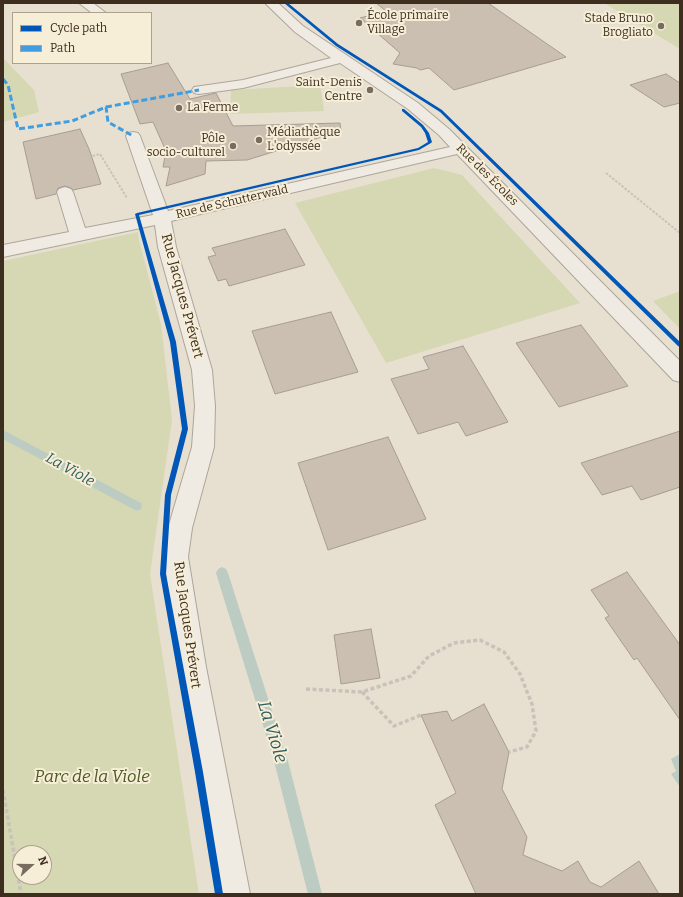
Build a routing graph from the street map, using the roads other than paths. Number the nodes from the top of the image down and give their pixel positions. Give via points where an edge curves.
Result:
1 (85, 3) edge
2 (271, 3) edge
3 (98, 12) edge
4 (342, 59) junction
5 (199, 90) dead end
6 (133, 136) dead end
7 (461, 149) junction
8 (65, 192) dead end
9 (162, 218) junction
10 (79, 236) junction
11 (3, 251) edge
12 (680, 374) edge
13 (234, 894) edge

1 - 3 street
2 - 4 street, Rue des Écoles via 299,28
4 - 5 street via 243,84
4 - 7 street, Rue des Écoles via 424,114
6 - 9 street, Rue Jacques Prévert
7 - 9 street, Rue de Schutterwald
7 - 12 street, Rue des Écoles
8 - 10 street
9 - 10 street, Rue de Schutterwald via 138,218
9 - 13 street, Rue Jacques Prévert via 167,247 202,370 203,447 180,528 176,557 192,667
10 - 11 street, Rue de Schutterwald

